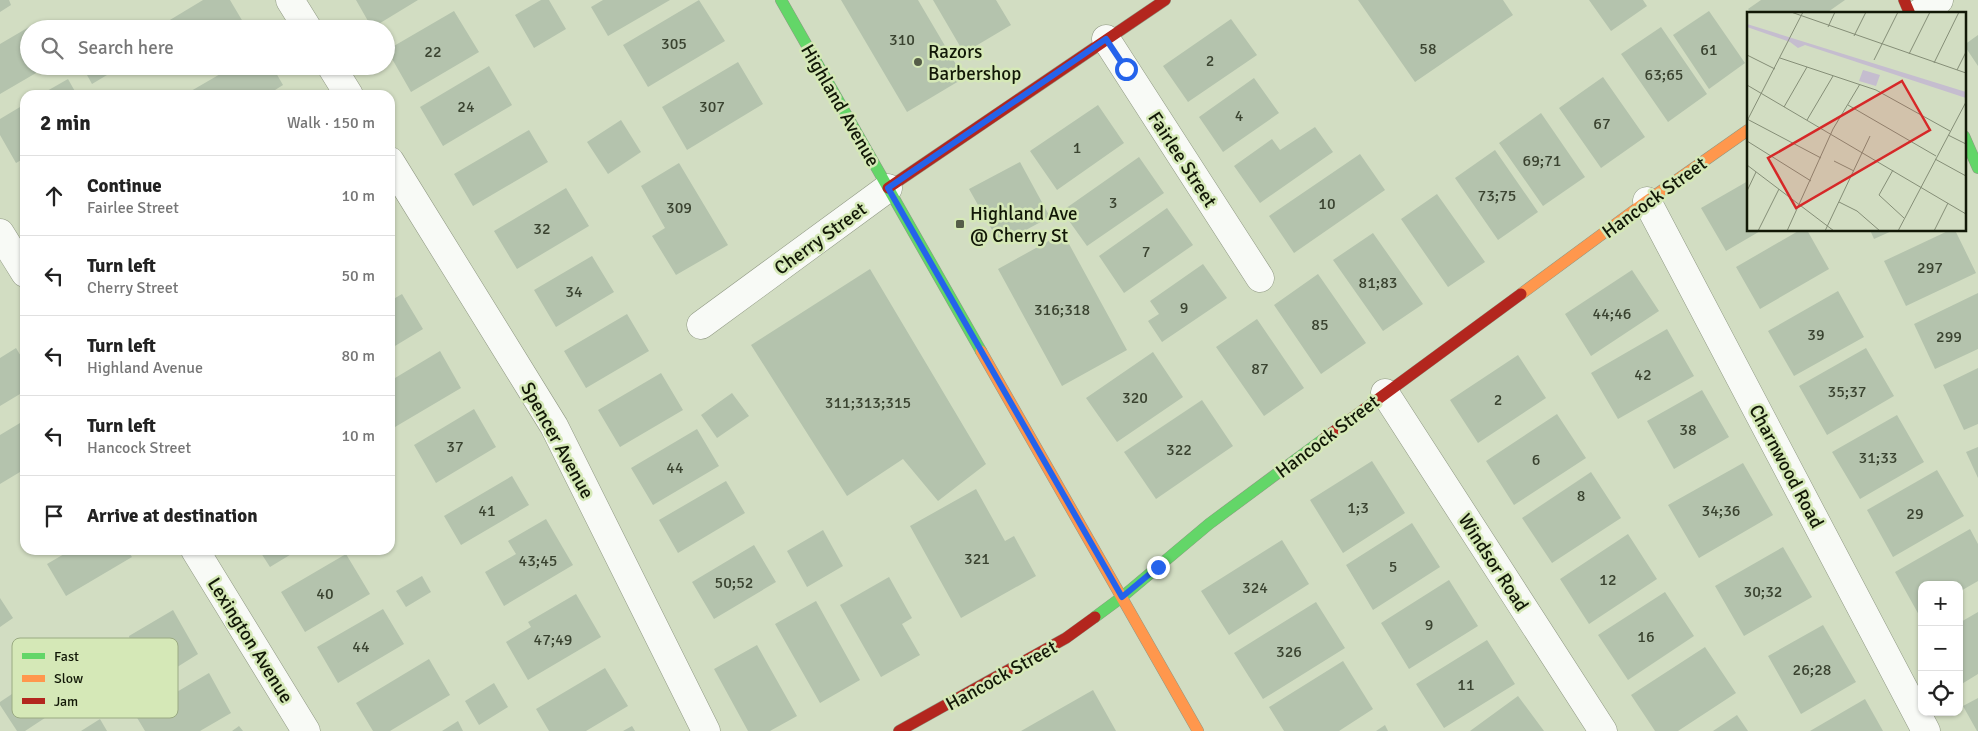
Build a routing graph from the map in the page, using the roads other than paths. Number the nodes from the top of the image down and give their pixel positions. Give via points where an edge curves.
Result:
1 (290, 0) edge
2 (781, 0) edge
3 (1164, 0) edge
4 (1904, 0) edge
5 (1939, 0) edge
6 (1909, 12) edge
7 (1921, 12) edge
8 (302, 20) edge
9 (1106, 39) junction
10 (337, 75) edge
11 (346, 90) edge
12 (1747, 131) edge
13 (1966, 141) edge
14 (1978, 168) edge
15 (395, 169) edge
16 (888, 188) junction
17 (1647, 201) junction
18 (0, 233) edge
19 (20, 265) edge
20 (1260, 278) dead end
21 (701, 326) dead end
22 (1385, 393) junction
23 (198, 555) edge
24 (1122, 597) junction
25 (306, 731) edge
26 (706, 731) edge
27 (899, 731) edge
28 (1198, 731) edge
29 (1604, 731) edge
30 (1926, 731) edge

1 - 8 street
2 - 16 street, Highland Avenue
3 - 9 street, Cherry Street
4 - 6 street
5 - 7 street
9 - 16 street, Cherry Street
9 - 20 street, Fairlee Street
10 - 11 street
12 - 17 street, Hancock Street
13 - 14 street
15 - 26 street, Spencer Avenue via 554,426
16 - 21 street, Cherry Street
16 - 24 street, Highland Avenue
17 - 22 street, Hancock Street
17 - 30 street, Charnwood Road
18 - 19 street
22 - 24 street, Hancock Street via 1208,524
22 - 29 street, Windsor Road
23 - 25 street, Lexington Avenue
24 - 27 street, Hancock Street via 1066,638
24 - 28 street, Highland Avenue

